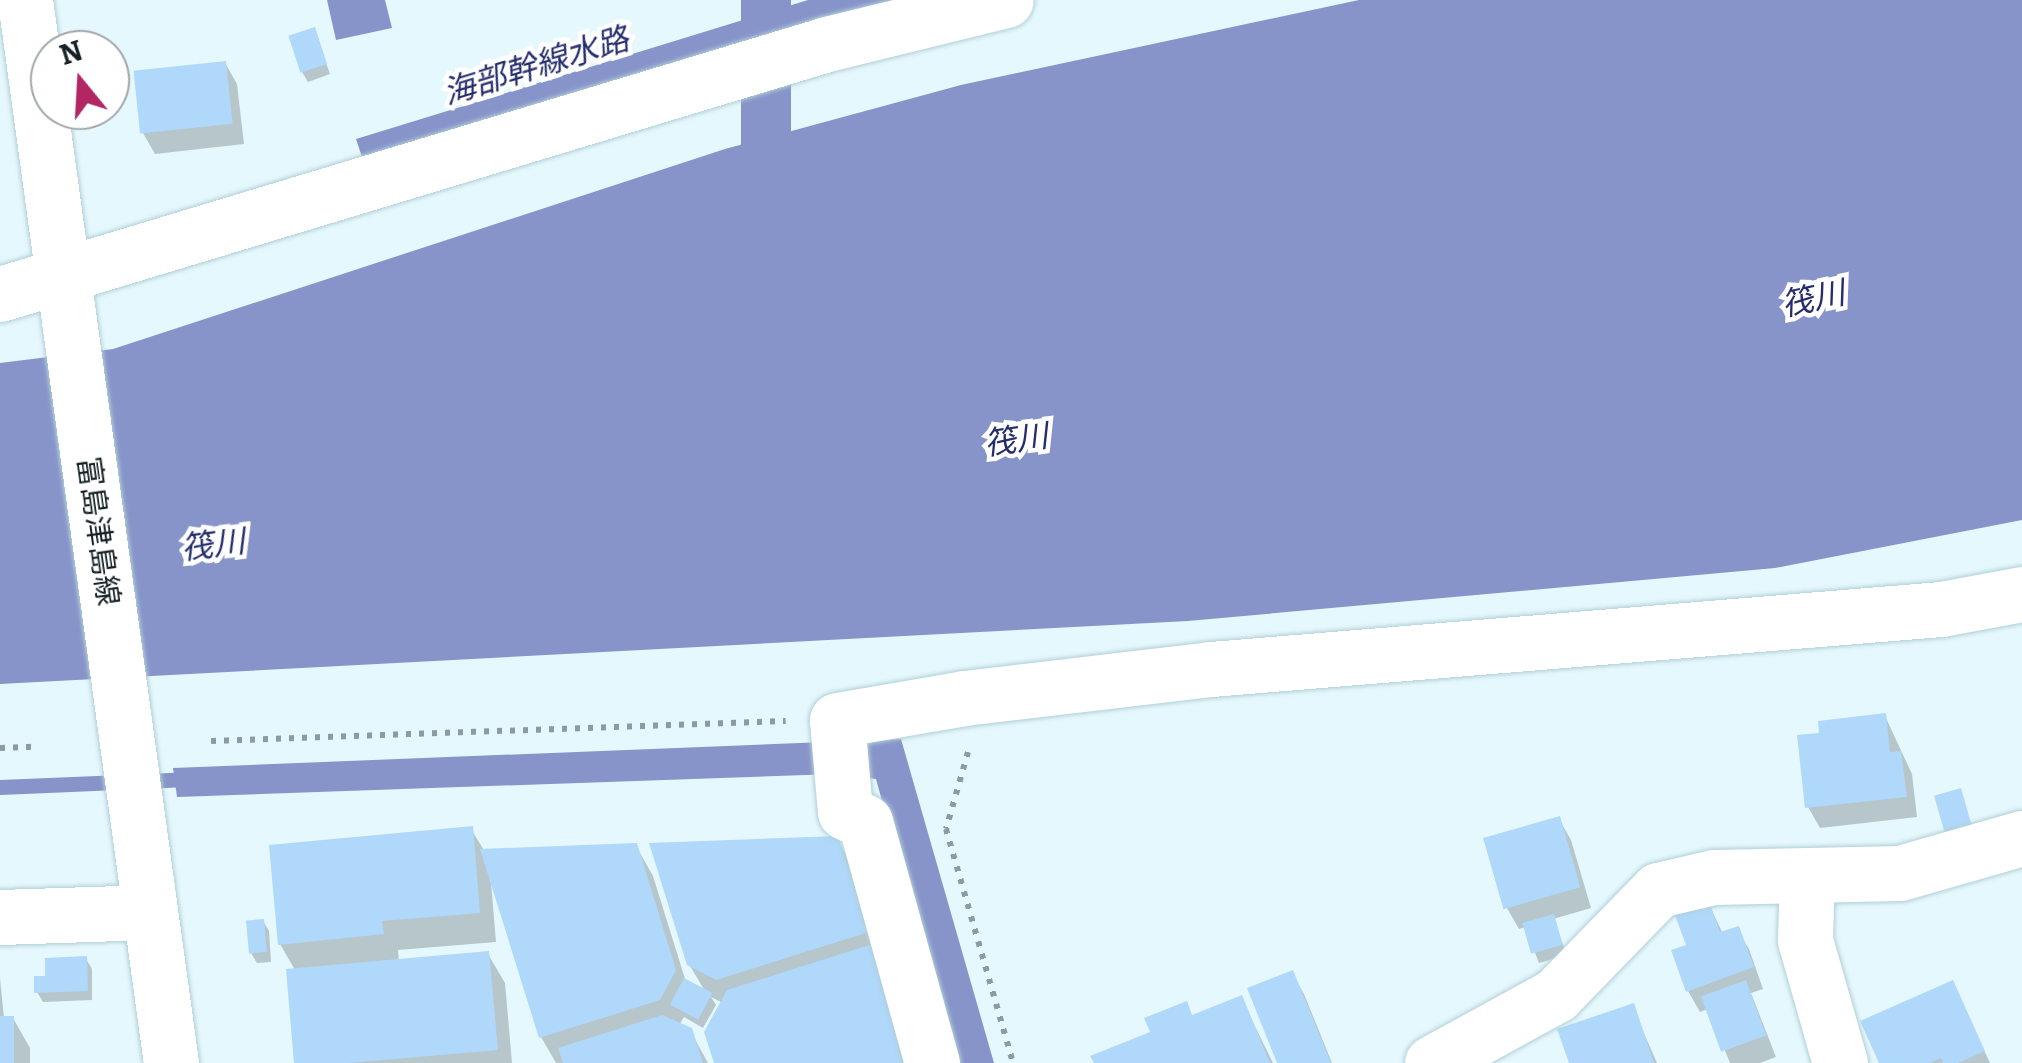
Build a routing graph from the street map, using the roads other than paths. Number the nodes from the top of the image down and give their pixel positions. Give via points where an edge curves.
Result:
1 (25, 0) edge
2 (1006, 0) edge
3 (62, 279) junction
4 (0, 294) edge
5 (2022, 594) edge
6 (2022, 838) edge
7 (1807, 875) junction
8 (150, 912) junction
9 (0, 917) edge
10 (170, 1063) edge
11 (932, 1063) edge
12 (1432, 1063) edge
13 (1840, 1063) edge

1 - 3 street, 富島津島線
2 - 3 street via 827,44
3 - 4 street
3 - 8 street, 富島津島線
5 - 11 street via 1941,609 1211,669 983,696 838,728 845,812 865,822
6 - 7 street via 1900,873
7 - 12 street via 1714,877 1658,890 1556,996
7 - 13 street via 1805,940
8 - 9 street
8 - 10 street, 富島津島線

